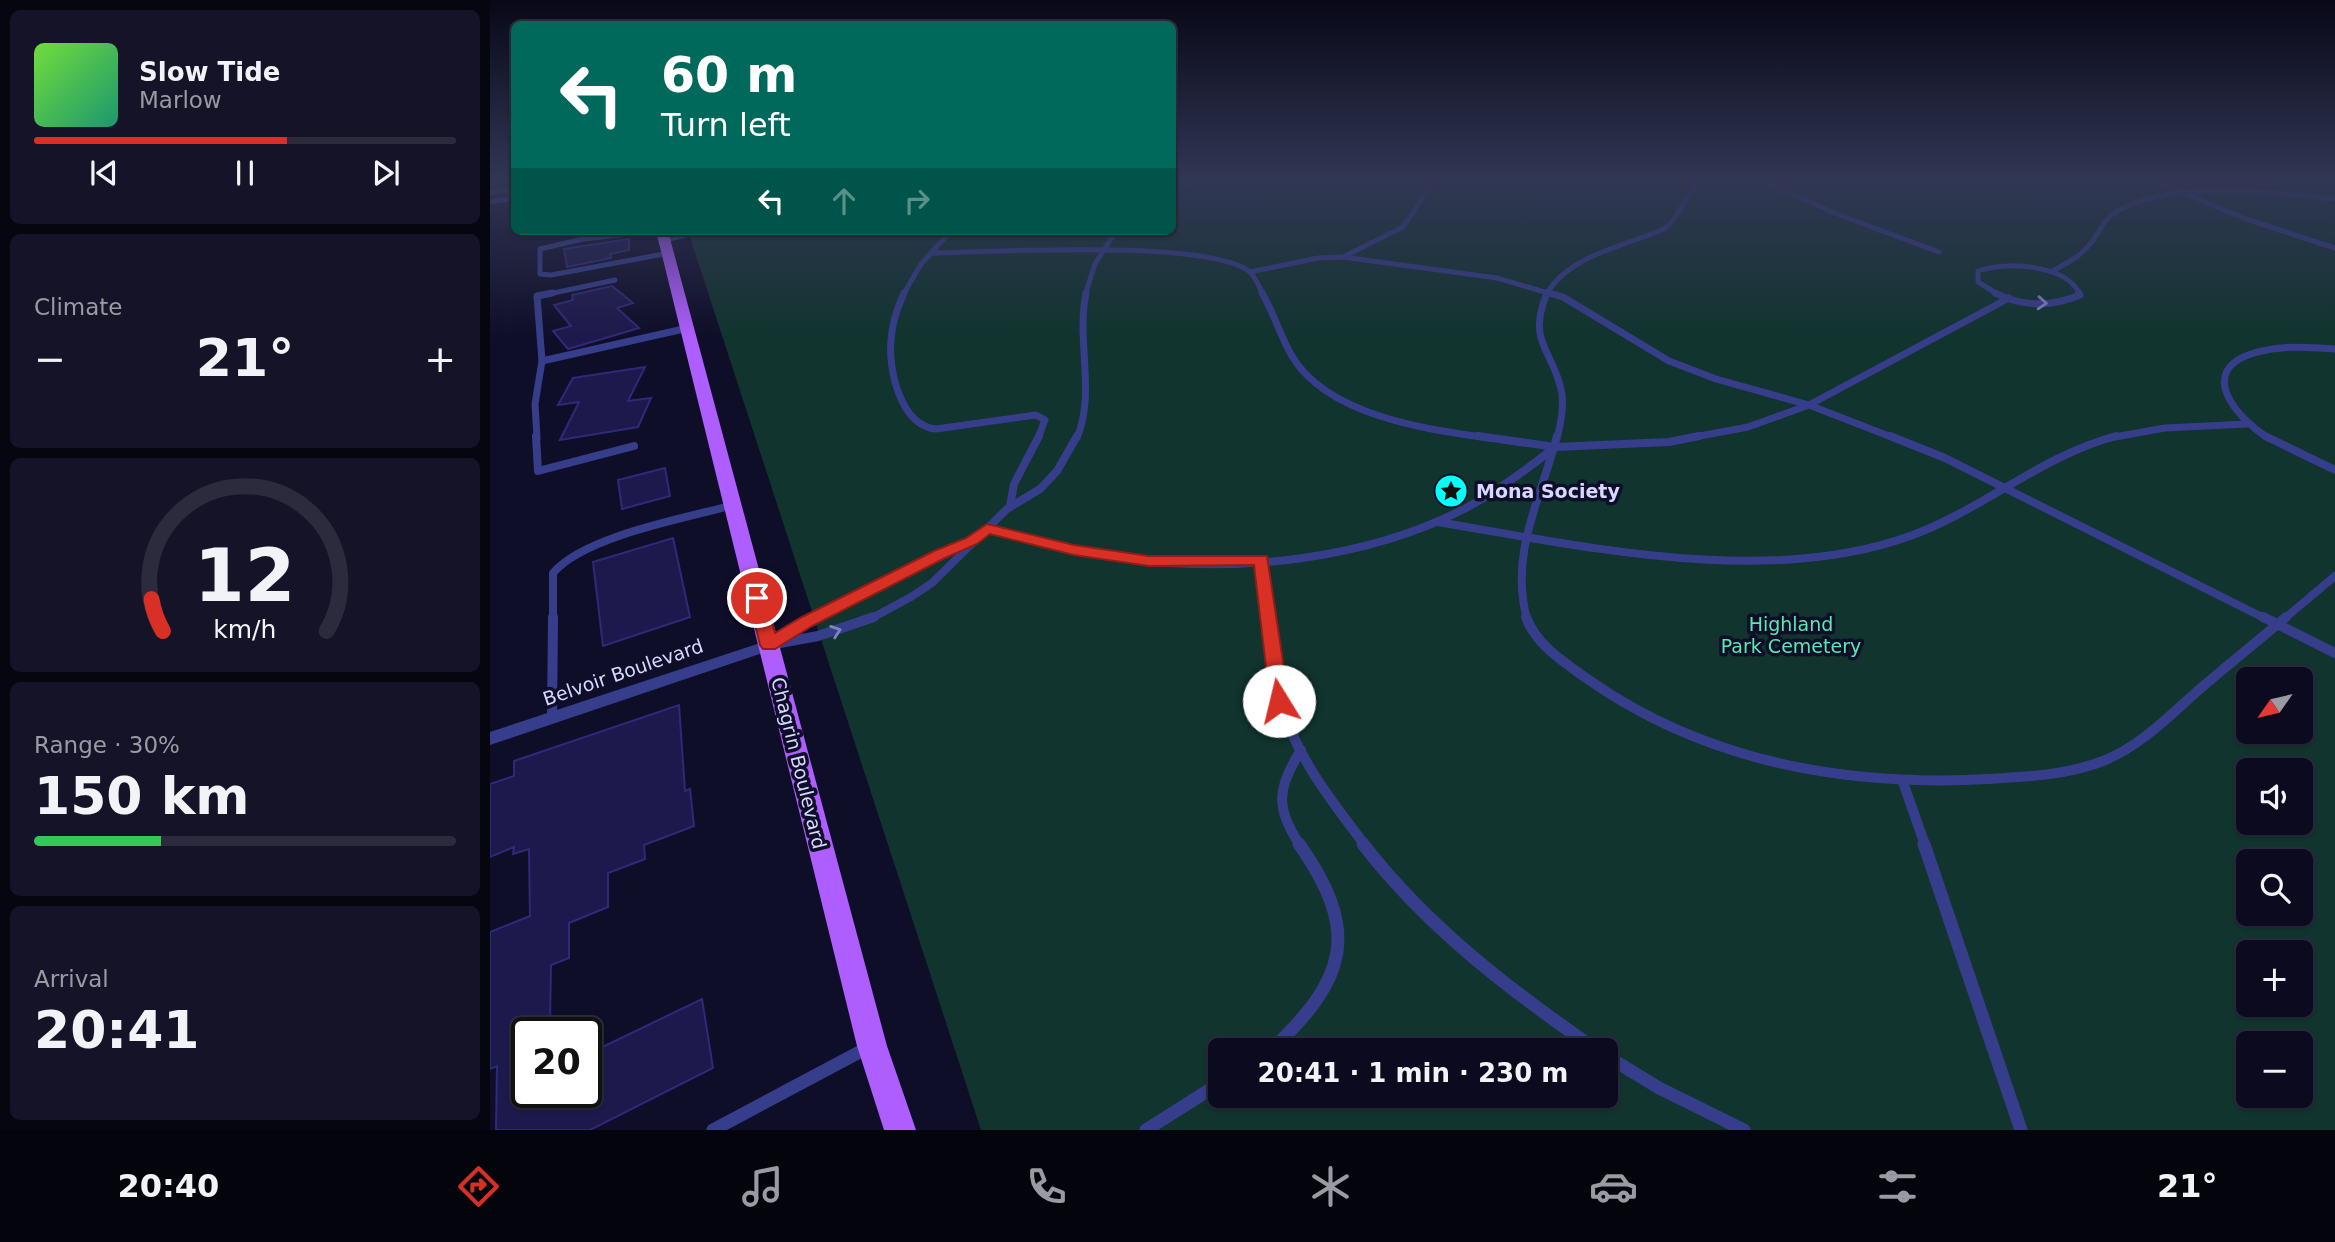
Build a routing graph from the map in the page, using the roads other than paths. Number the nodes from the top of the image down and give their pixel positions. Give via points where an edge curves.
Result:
1 (1393, 233) edge
2 (1655, 233) edge
3 (1887, 233) edge
4 (2099, 233) edge
5 (2288, 233) edge
6 (682, 235) edge
7 (947, 235) edge
8 (1113, 235) edge
9 (629, 236) junction
10 (663, 239) edge
11 (621, 241) dead end
12 (2335, 248) edge
13 (1939, 252) dead end
14 (931, 253) junction
15 (1099, 253) junction
16 (620, 255) dead end
17 (1343, 257) junction
18 (635, 259) junction
19 (1250, 272) junction
20 (2051, 272) junction
21 (615, 280) dead end
22 (1545, 291) junction
23 (2009, 298) junction
24 (688, 327) junction
25 (2335, 349) edge
26 (541, 360) junction
27 (1809, 405) junction
28 (2247, 424) junction
29 (634, 446) dead end
30 (1555, 447) junction
31 (2335, 470) edge
32 (2007, 487) junction
33 (734, 505) junction
34 (1010, 506) junction
35 (1437, 522) junction
36 (987, 528) junction
37 (1525, 536) junction
38 (972, 541) junction
39 (1261, 560) junction
40 (2335, 576) edge
41 (2278, 624) junction
42 (769, 645) junction
43 (2335, 653) edge
44 (552, 718) junction
45 (490, 739) edge
46 (1301, 750) junction
47 (1903, 782) junction
48 (1285, 1038) edge
49 (1579, 1038) edge
50 (872, 1046) junction
51 (1618, 1063) edge
52 (1208, 1091) edge
53 (713, 1130) edge
54 (901, 1130) edge
55 (1146, 1130) edge
56 (1744, 1130) edge
57 (2021, 1130) edge

1 - 17 lane
2 - 22 lane via 1580,264
3 - 13 lane
4 - 20 lane via 2087,248
5 - 12 lane
6 - 10 lane
7 - 14 lane
8 - 15 lane
9 - 10 lane
9 - 11 lane
9 - 18 lane via 610,235 540,249 540,274
10 - 18 lane
10 - 24 main road, Chagrin Boulevard
14 - 15 lane
14 - 34 lane via 912,278 897,310 888,346 891,368 906,407 923,428 1036,415 1045,420 1010,494
15 - 19 lane via 1185,252 1220,259
15 - 34 lane via 1088,274 1081,311 1086,410 1081,427 1048,481 1032,496
16 - 18 lane
17 - 19 lane
17 - 22 lane via 1497,278
19 - 30 lane via 1293,358 1317,384 1342,400 1396,421
23 -> 20 lane via 2054,304 2080,295 2074,283
20 - 23 lane via 2008,265 1978,271 1978,282
21 - 26 lane via 537,296
22 - 27 lane via 1585,308 1669,361
22 - 30 lane via 1538,317 1539,338 1556,370 1564,402
23 - 27 lane
24 - 26 lane
24 - 33 main road, Chagrin Boulevard
25 - 28 lane via 2281,348 2239,358 2230,366 2223,388
26 - 29 lane via 535,404 538,471
27 - 30 lane via 1711,436
27 - 32 lane
28 - 31 lane
28 - 32 lane via 2157,427 2109,438
30 - 35 lane via 1495,493
30 - 37 lane
32 - 37 lane via 1926,531 1884,545 1780,560 1676,557
32 - 41 lane
33 - 42 main road, Chagrin Boulevard
33 - 44 lane via 601,542 562,561 553,573
34 - 36 lane
35 - 37 lane
35 - 39 lane via 1336,551
36 - 38 lane
36 - 39 lane via 1074,550 1149,561
37 - 47 lane via 1520,586 1527,621 1547,647 1602,692 1651,721 1727,749 1824,771
38 - 42 lane via 806,622
42 -> 38 lane via 821,636 881,613 927,586
39 - 46 lane via 1279,701
40 - 41 lane
41 - 43 lane
41 - 47 lane via 2157,728 2102,761 2027,776
42 - 44 street, Belvoir Boulevard
42 - 50 main road, Chagrin Boulevard
44 - 45 street, Belvoir Boulevard
46 - 48 lane via 1282,786 1282,809 1330,893 1341,934 1324,991
46 - 49 lane via 1329,799 1430,918 1508,987
47 - 57 lane
50 - 53 lane
50 - 54 main road, Chagrin Boulevard
51 - 56 lane
52 - 55 lane

